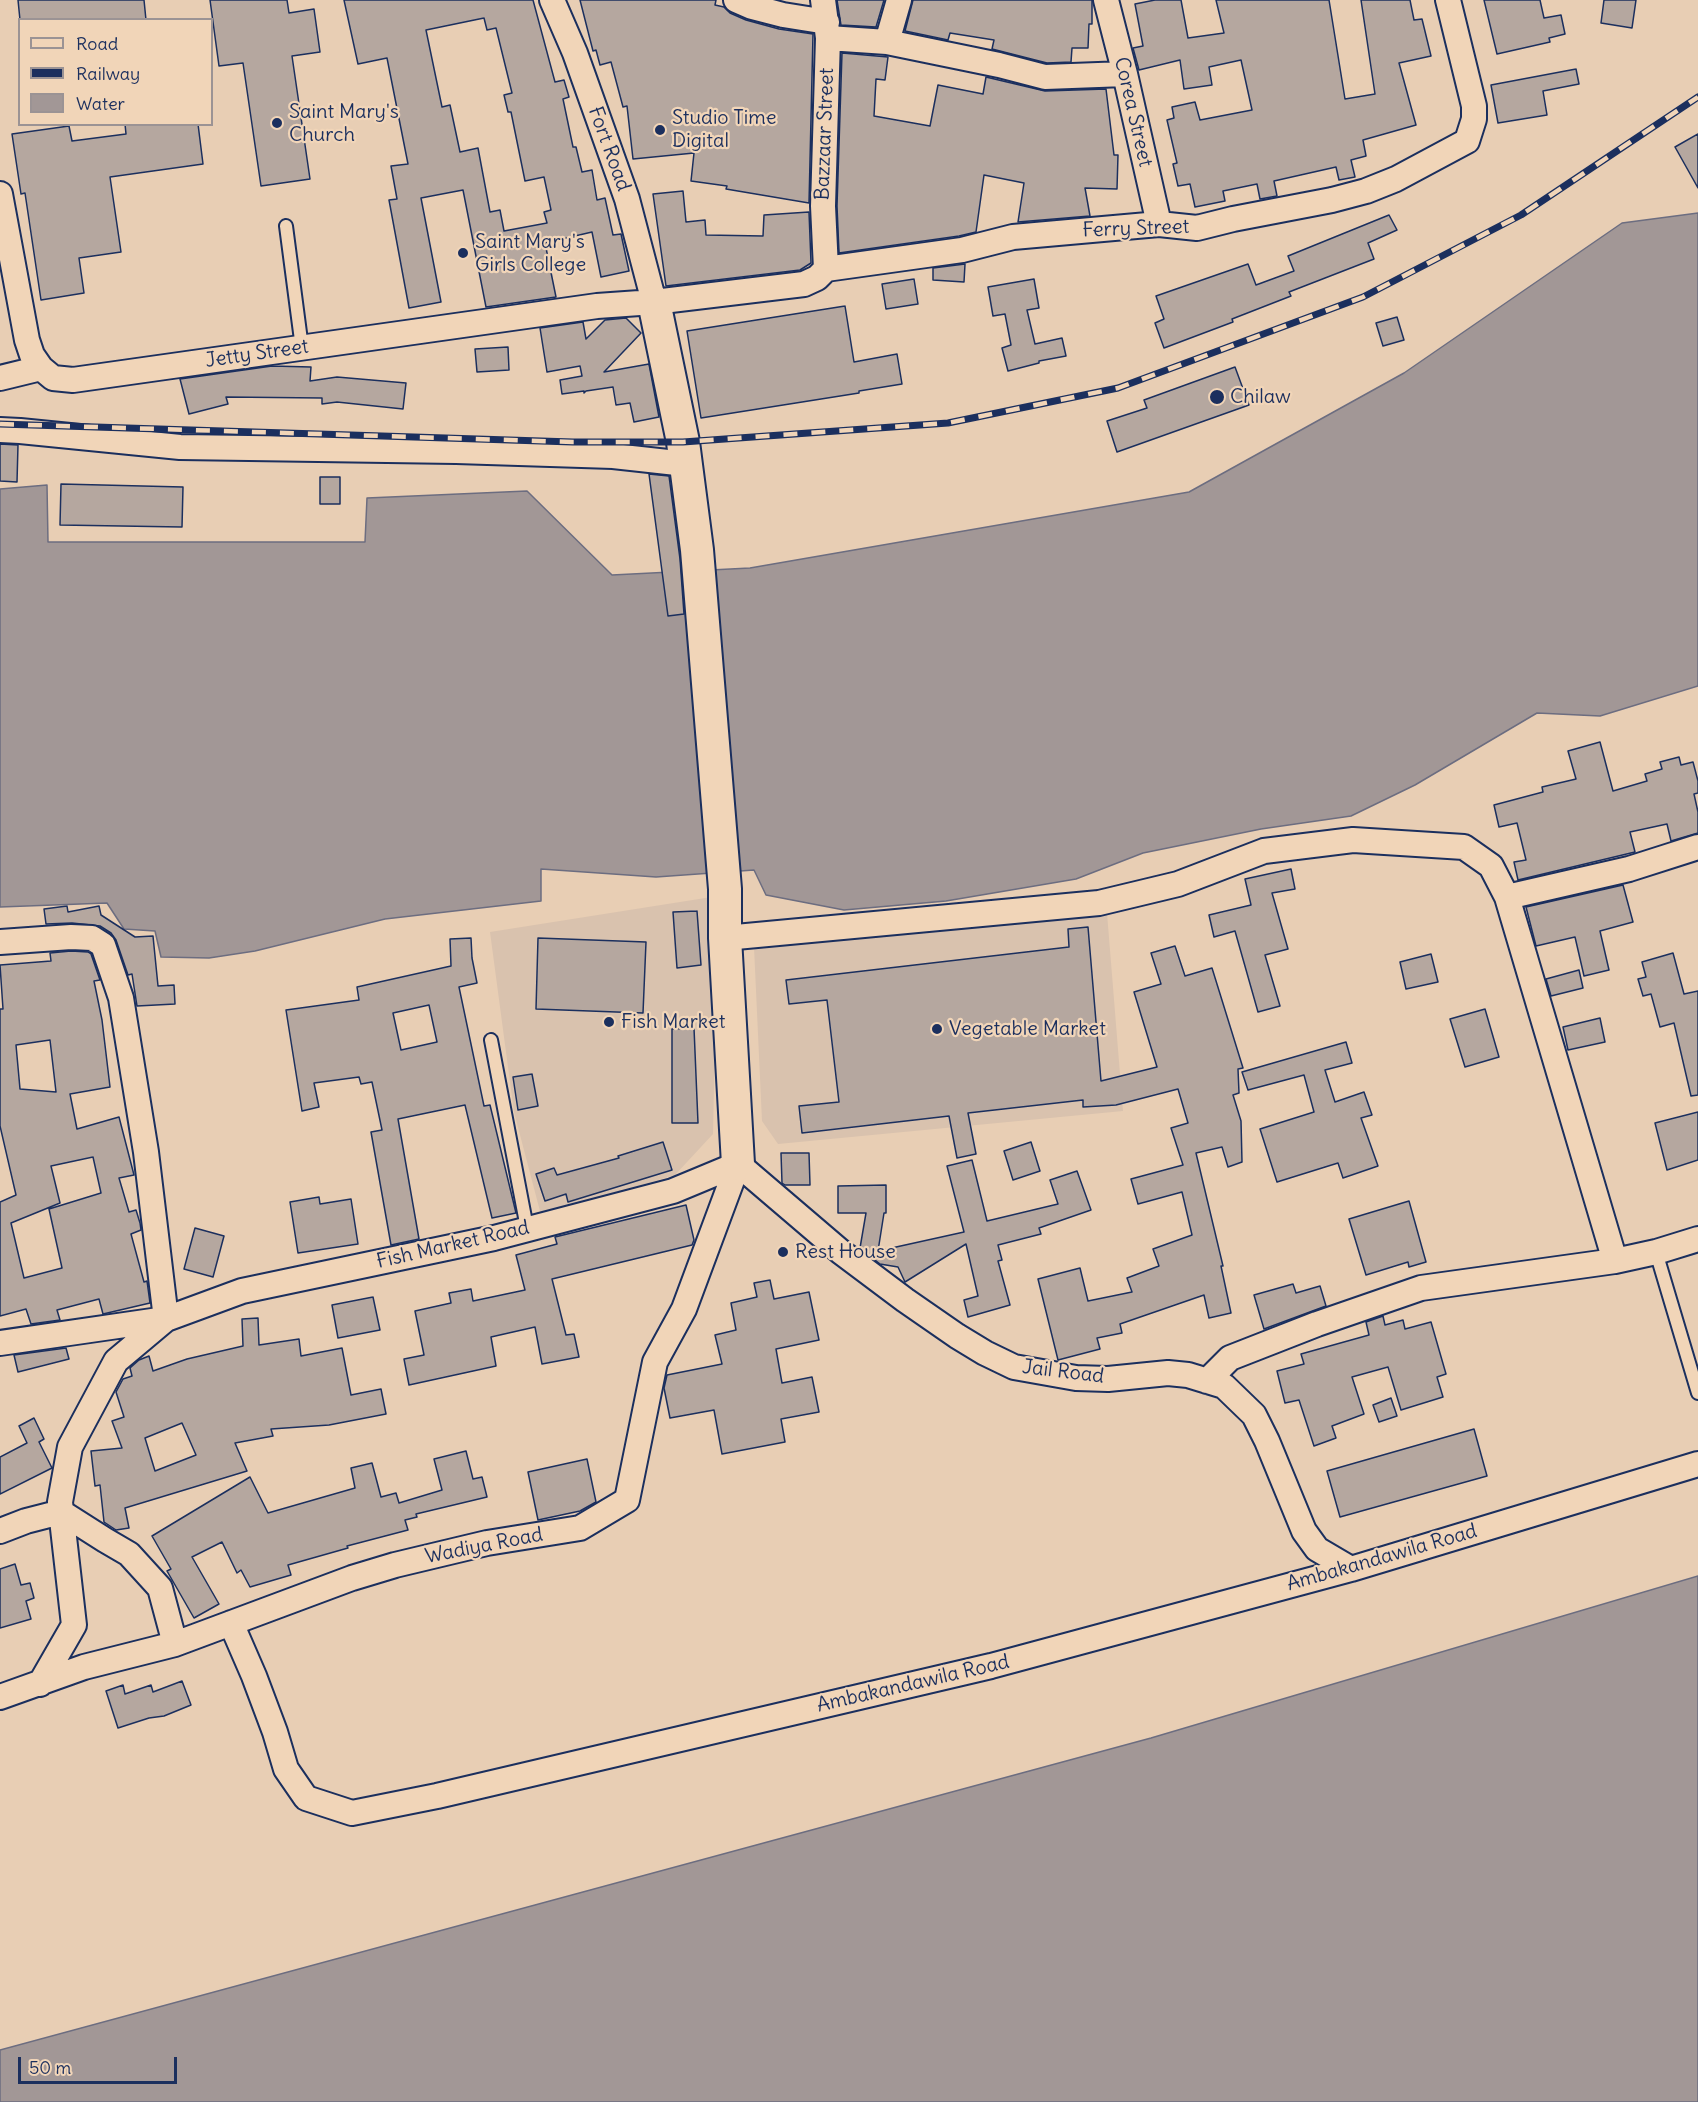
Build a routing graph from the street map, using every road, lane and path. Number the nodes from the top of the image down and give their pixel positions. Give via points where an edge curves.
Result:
1 (552, 0) edge
2 (736, 0) edge
3 (899, 0) edge
4 (1106, 0) edge
5 (1448, 0) edge
6 (826, 20) edge
7 (887, 42) junction
8 (1125, 74) junction
9 (0, 194) edge
10 (1159, 224) junction
11 (286, 226) dead end
12 (826, 269) junction
13 (654, 302) junction
14 (302, 348) junction
15 (41, 368) junction
16 (0, 378) edge
17 (0, 430) edge
18 (686, 464) junction
19 (1698, 847) edge
20 (1507, 897) junction
21 (725, 938) junction
22 (0, 942) edge
23 (491, 1040) dead end
24 (738, 1164) junction
25 (527, 1228) junction
26 (1698, 1239) edge
27 (1656, 1252) junction
28 (1616, 1261) junction
29 (166, 1319) junction
30 (0, 1343) edge
31 (1207, 1381) junction
32 (1698, 1393) edge
33 (1698, 1464) edge
34 (61, 1512) junction
35 (0, 1531) edge
36 (1351, 1569) junction
37 (231, 1623) junction
38 (175, 1644) junction
39 (40, 1684) junction
40 (0, 1697) edge

1 - 13 street, Fort Road via 627,199
2 - 6 street via 783,15
3 - 7 street
4 - 8 street, Corea Street
5 - 10 street, Ferry Street via 1474,106 1467,141 1366,191 1197,228
6 - 7 street
6 - 12 street, Bazzaar Street
7 - 8 street via 1045,77
8 - 10 street, Corea Street
9 - 15 street via 27,340
10 - 12 street, Ferry Street via 1013,237 962,250
11 - 14 lane
12 - 13 street, Ferry Street via 804,284
13 - 14 street, Jetty Street via 597,306
13 - 18 street
14 - 15 street, Jetty Street via 72,380 53,378
15 - 16 street
17 - 18 street via 180,447 590,455
18 - 21 street via 697,550 725,889
19 - 20 street via 1629,869
20 - 21 street via 1491,866 1464,848 1353,840 1264,851 1178,884 1099,903
20 - 28 street
21 - 24 street
22 - 29 street via 71,937 92,938 103,945 122,999
23 - 25 lane
24 - 25 street, Fish Market Road via 673,1191
24 - 31 street, Jail Road via 841,1252 985,1353 1014,1366 1076,1378 1168,1373
24 - 37 street, Wadiya Road via 684,1309 655,1362 627,1500 580,1528 487,1543 395,1565
25 - 29 street, Fish Market Road via 242,1291
26 - 27 street
27 - 28 street
27 - 32 lane
28 - 31 street via 1421,1288 1230,1358
29 - 30 street
29 - 34 street via 116,1361 70,1448
31 - 36 street, Jail Road via 1224,1386 1254,1415 1304,1531 1317,1549
33 - 36 street, Ambakandawila Road
34 - 35 street
34 - 38 street via 129,1554 160,1588
34 - 39 street via 74,1624
36 - 37 street, Ambakandawila Road via 991,1666 352,1813 306,1798 286,1769 255,1676
37 - 38 street, Wadiya Road
38 - 39 street, Wadiya Road via 84,1667
39 - 40 street, Wadiya Road

